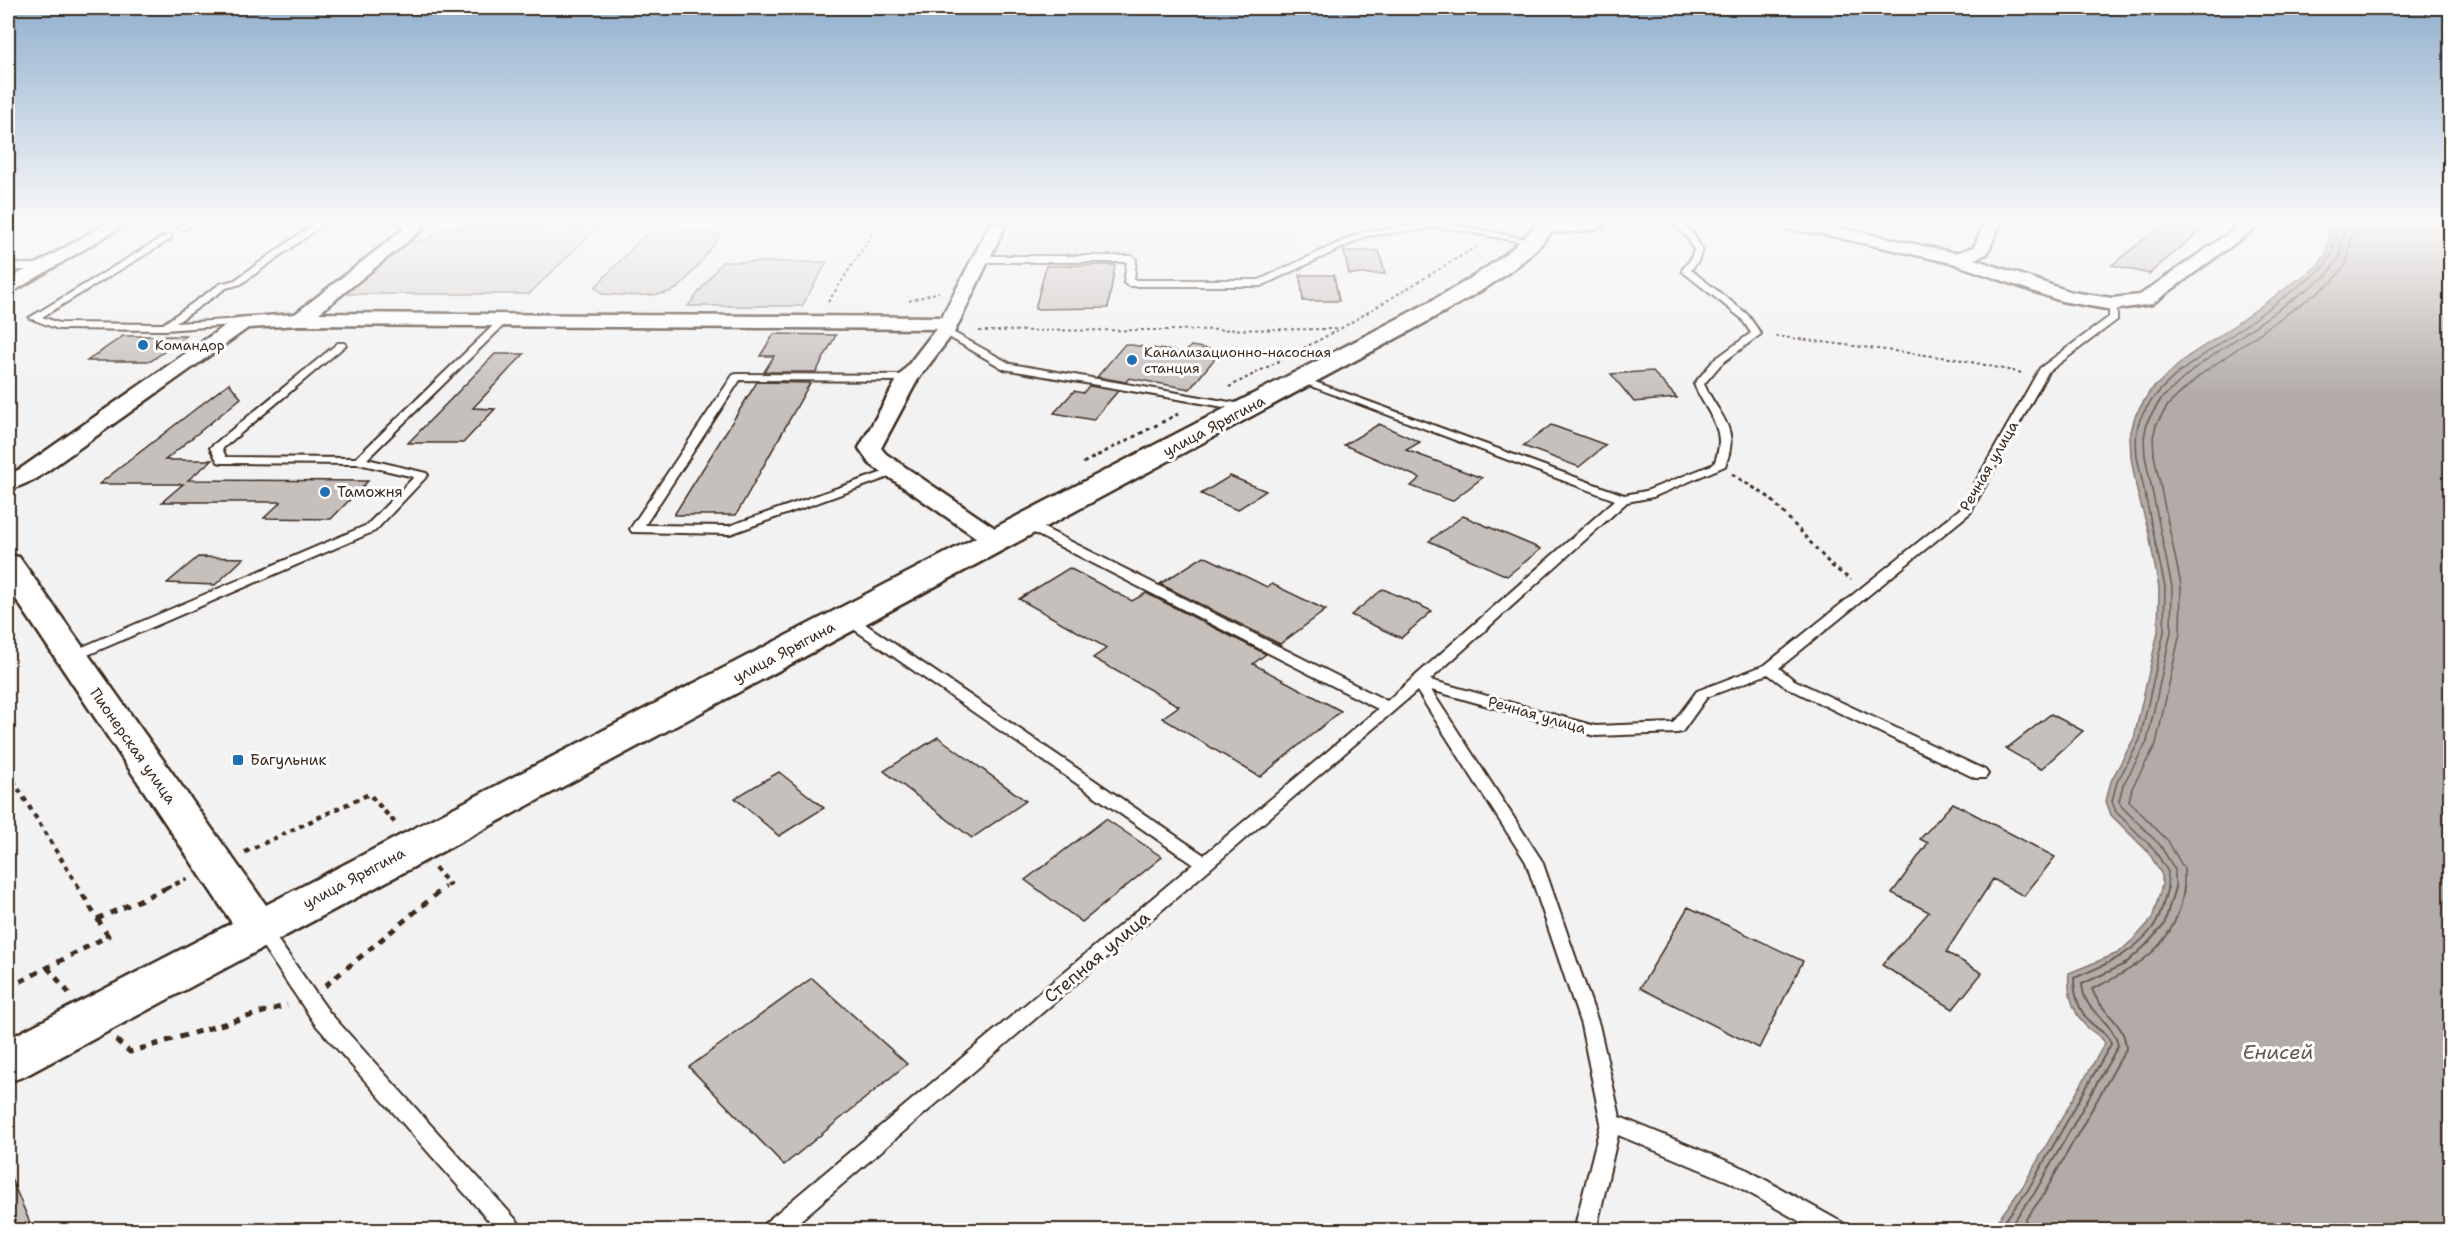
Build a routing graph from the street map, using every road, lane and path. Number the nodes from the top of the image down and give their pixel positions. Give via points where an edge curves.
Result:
1 (94, 282) edge
2 (238, 282) edge
3 (347, 282) edge
4 (841, 282) edge
5 (969, 282) edge
6 (1129, 282) edge
7 (1264, 282) edge
8 (1419, 282) edge
9 (1477, 282) edge
10 (1697, 282) edge
11 (2028, 282) edge
12 (2171, 282) edge
13 (2112, 304) junction
14 (300, 319) junction
15 (503, 321) junction
16 (243, 322) junction
17 (815, 322) junction
18 (165, 327) junction
19 (947, 327) junction
20 (1340, 329) junction
21 (1756, 334) junction
22 (341, 345) dead end
23 (2040, 377) junction
24 (908, 378) junction
25 (1300, 380) junction
26 (1203, 401) junction
27 (1247, 408) junction
28 (359, 461) junction
29 (1719, 466) junction
30 (1076, 467) dead end
31 (896, 471) junction
32 (8, 484) edge
33 (1623, 499) junction
34 (1026, 524) junction
35 (996, 540) junction
36 (12, 578) edge
37 (1865, 590) junction
38 (847, 618) junction
39 (72, 657) junction
40 (1770, 668) junction
41 (1419, 682) junction
42 (1389, 708) junction
43 (8, 772) edge
44 (1980, 774) dead end
45 (1206, 865) junction
46 (259, 928) junction
47 (8, 988) edge
48 (8, 1062) edge
49 (1611, 1123) junction
50 (511, 1230) edge
51 (773, 1230) edge
52 (1585, 1230) edge
53 (1835, 1230) edge

1 - 18 lane via 34,318 58,326
2 - 18 lane via 223,286
3 - 14 street
4 - 17 path
5 - 19 street
6 - 7 lane
8 - 20 path
9 - 25 street, улица Ярыгина
10 - 21 lane via 1744,314
11 - 13 street via 2068,297
12 - 13 street via 2145,300
13 - 23 lane, Речная улица via 2114,318
14 - 15 street via 365,324
14 - 16 street
15 - 17 street
15 - 28 lane
16 - 18 lane
16 - 32 street via 28,474
17 - 19 street
19 - 20 path
19 - 24 street
19 - 26 lane via 1008,367
20 - 26 path
21 - 23 path via 1957,359
21 - 29 lane via 1716,362 1699,384 1704,400 1727,433 1727,450
22 - 28 lane via 216,448 222,460
23 - 37 lane, Речная улица via 1966,510 1885,578
24 - 31 street via 870,448
24 - 31 lane via 737,377 636,529 730,530
25 - 27 street, улица Ярыгина
25 - 33 lane
26 - 27 lane
26 - 30 path
27 - 34 street, улица Ярыгина
28 - 39 lane via 422,475 371,528
29 - 33 lane via 1649,494
29 - 37 path via 1770,498 1832,566
31 - 35 street
33 - 41 lane, Степная улица
34 - 35 street, улица Ярыгина
34 - 42 lane
35 - 38 street, улица Ярыгина
36 - 39 street, Пионерская улица
37 - 40 lane, Речная улица
38 - 45 lane
38 - 46 street, улица Ярыгина
39 - 46 street, Пионерская улица
40 - 41 lane, Речная улица via 1702,694 1677,728 1630,730 1595,731
40 - 44 lane via 1789,683
41 - 42 lane, Степная улица
41 - 49 lane via 1534,861 1590,1025
42 - 45 lane, Степная улица
43 - 47 path via 108,936
45 - 51 lane, Степная улица
46 - 48 street, улица Ярыгина
46 - 50 lane via 322,1018
49 - 52 lane
49 - 53 lane via 1737,1175

